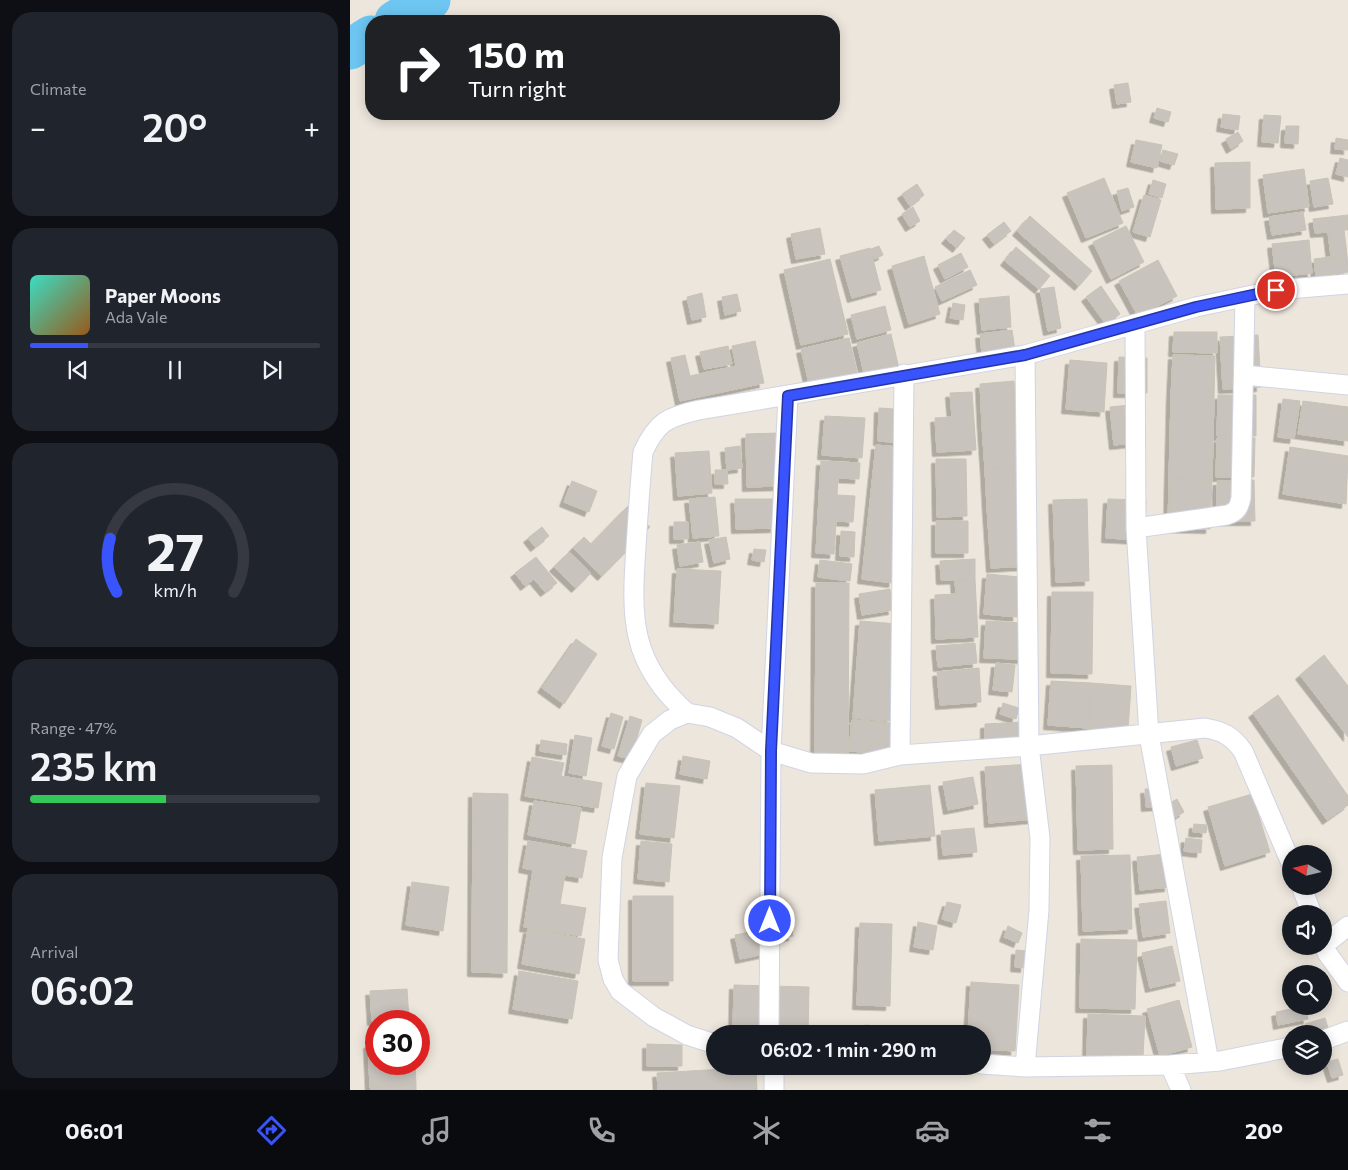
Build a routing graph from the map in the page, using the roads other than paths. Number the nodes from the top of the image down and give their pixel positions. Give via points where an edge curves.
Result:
1 (1348, 284) edge
2 (1245, 297) junction
3 (1135, 324) junction
4 (1025, 355) junction
5 (904, 374) junction
6 (1244, 375) junction
7 (1348, 385) edge
8 (788, 396) junction
9 (1136, 528) junction
10 (687, 713) junction
11 (1149, 735) junction
12 (1028, 746) junction
13 (771, 751) junction
14 (900, 755) junction
15 (1283, 845) edge
16 (1348, 926) edge
17 (1332, 938) edge
18 (1331, 955) edge
19 (1348, 982) edge
20 (769, 1025) edge
21 (1348, 1032) edge
22 (1332, 1037) edge
23 (706, 1041) edge
24 (1282, 1049) edge
25 (1209, 1062) junction
26 (991, 1065) edge
27 (1170, 1065) junction
28 (1025, 1067) junction
29 (774, 1075) edge
30 (774, 1090) edge
31 (1181, 1090) edge

1 - 2 street via 1276,290
2 - 3 street
2 - 6 street
3 - 4 street
3 - 9 street
4 - 5 street
4 - 12 street
5 - 8 street
5 - 14 street
6 - 7 street
6 - 9 street via 1242,498 1239,507 1227,515
8 - 10 street via 674,416 661,424 643,452 634,578 635,629 654,676 666,694
8 - 13 street
9 - 11 street
10 - 13 street via 710,717 737,728
10 - 23 street via 670,720 652,734 627,776 612,858 608,960 620,991 654,1017
11 - 12 street
11 - 15 street via 1205,728 1222,731 1234,739 1243,751
11 - 25 street
12 - 14 street
12 - 28 street via 1040,838 1039,910
13 - 14 street via 811,763 863,764
13 - 20 street
16 - 17 street
18 - 19 street
21 - 22 street
24 - 25 street
25 - 27 street
26 - 28 street
27 - 28 street
27 - 31 street
29 - 30 street

